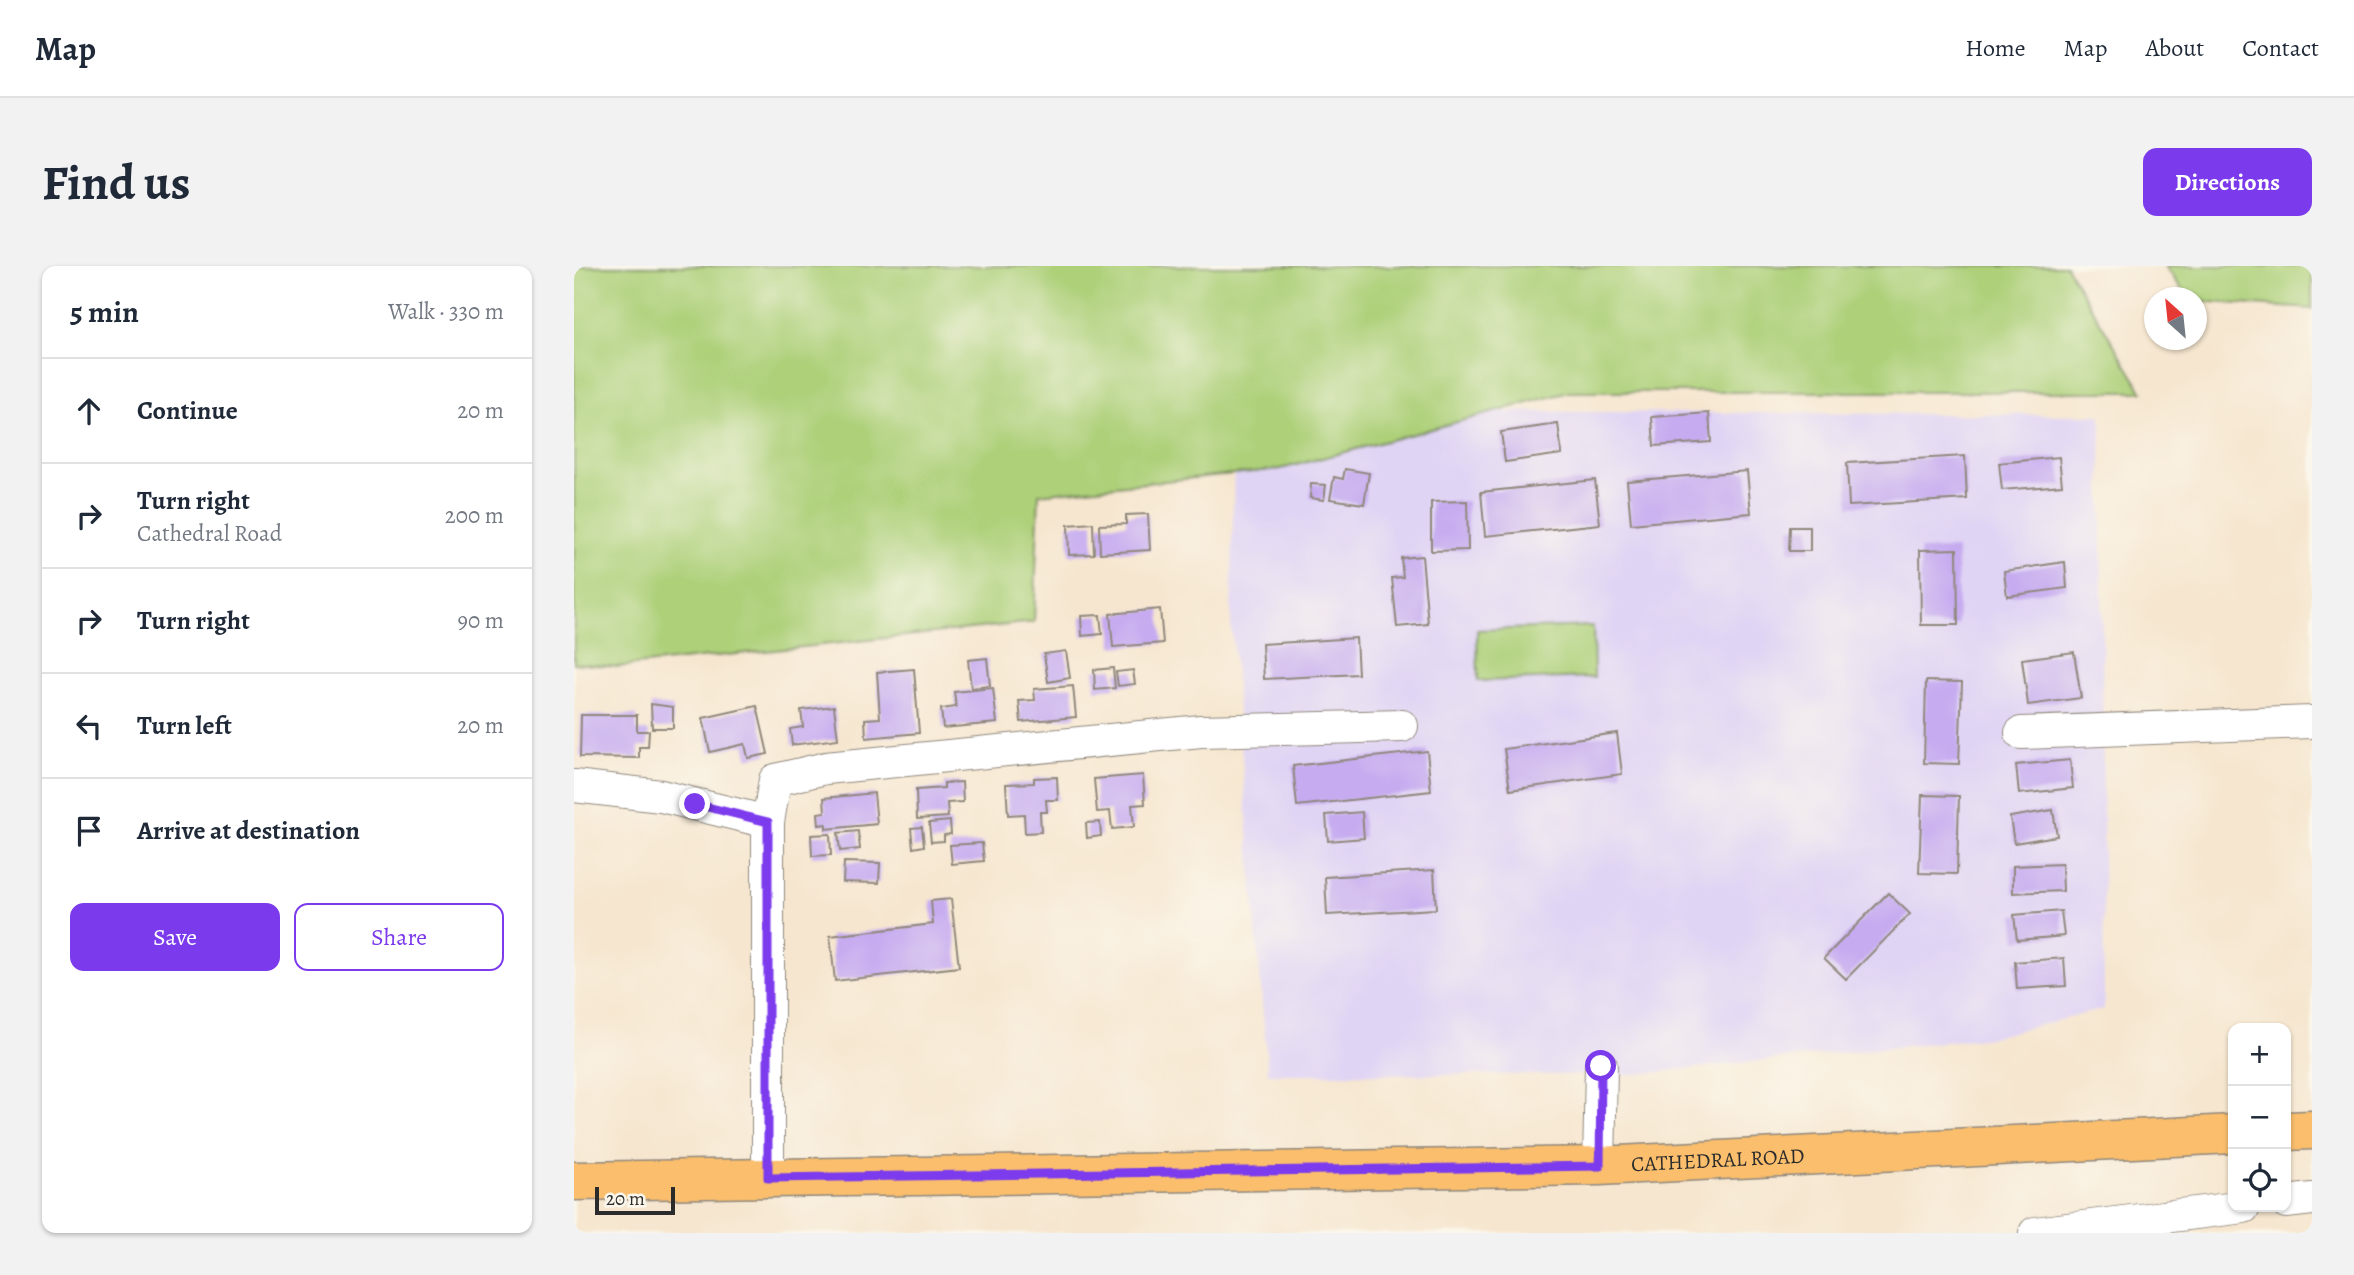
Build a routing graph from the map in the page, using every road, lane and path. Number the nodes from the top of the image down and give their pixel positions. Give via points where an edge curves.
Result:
1 (2312, 722) edge
2 (1402, 726) dead end
3 (2021, 733) dead end
4 (574, 786) edge
5 (768, 822) junction
6 (1601, 1066) dead end
7 (2312, 1130) edge
8 (2291, 1131) edge
9 (2228, 1134) edge
10 (1600, 1166) junction
11 (768, 1178) junction
12 (574, 1181) edge
13 (2312, 1199) edge
14 (2291, 1201) edge
15 (2228, 1209) edge
16 (2035, 1233) edge

1 - 3 street
2 - 5 street via 1201,731 826,768 775,780
4 - 5 street via 661,796
5 - 11 street
6 - 10 street
7 - 8 main road
9 - 10 main road, CATHEDRAL ROAD
10 - 11 main road, CATHEDRAL ROAD
11 - 12 main road, CATHEDRAL ROAD
13 - 14 street
15 - 16 street

